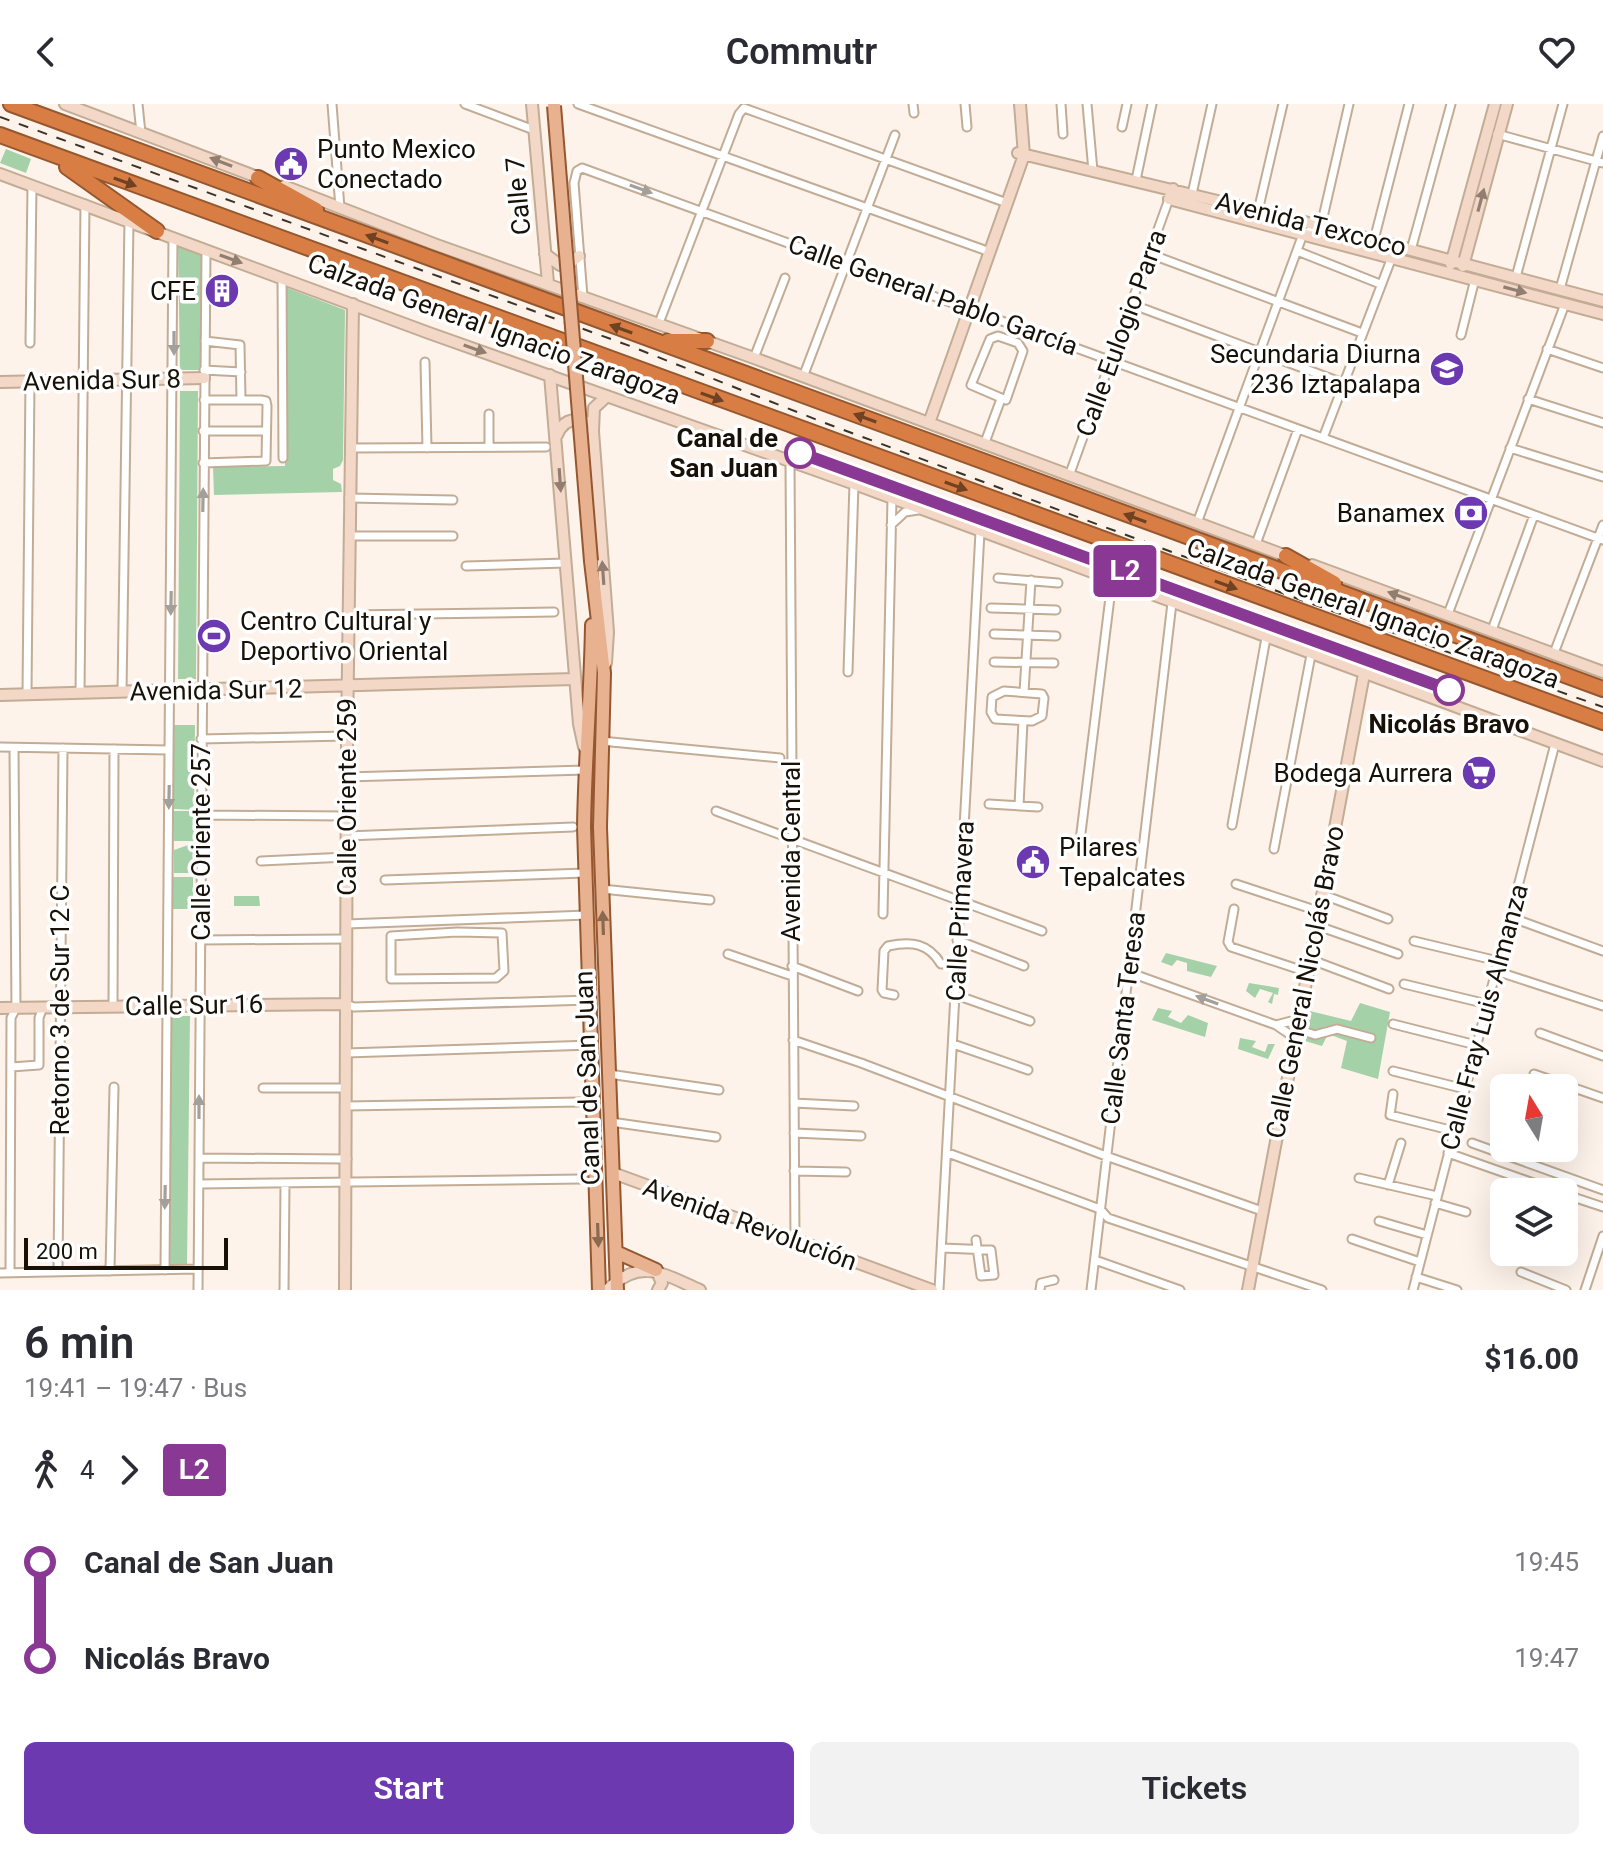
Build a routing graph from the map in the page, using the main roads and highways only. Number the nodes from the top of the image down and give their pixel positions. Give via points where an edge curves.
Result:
1 (11, 104) edge
2 (532, 104) edge
3 (1013, 104) edge
4 (1020, 104) edge
5 (1495, 104) edge
6 (1507, 104) edge
7 (72, 105) edge
8 (554, 105) edge
9 (1494, 133) junction
10 (0, 135) edge
11 (43, 152) junction
12 (1021, 154) junction
13 (0, 174) edge
14 (258, 178) junction
15 (1171, 194) junction
16 (1203, 202) junction
17 (332, 223) junction
18 (157, 231) junction
19 (545, 254) junction
20 (579, 256) road end
21 (1458, 262) junction
22 (1449, 272) junction
23 (1460, 276) junction
24 (548, 283) junction
25 (1603, 301) edge
26 (353, 304) junction
27 (1603, 314) edge
28 (655, 341) junction
29 (707, 341) junction
30 (204, 374) road end
31 (550, 375) junction
32 (0, 382) edge
33 (607, 396) junction
34 (929, 423) junction
35 (593, 431) junction
36 (556, 436) junction
37 (1286, 556) junction
38 (593, 590) junction
39 (1369, 603) junction
40 (1603, 672) edge
41 (604, 673) junction
42 (1364, 674) junction
43 (575, 679) junction
44 (348, 687) junction
45 (1603, 689) edge
46 (0, 695) edge
47 (1603, 722) edge
48 (585, 751) junction
49 (1603, 761) edge
50 (346, 1004) junction
51 (0, 1008) edge
52 (613, 1173) junction
53 (616, 1252) junction
54 (656, 1270) junction
55 (614, 1287) edge
56 (345, 1290) edge
57 (599, 1290) edge
58 (658, 1290) edge
59 (700, 1290) edge
60 (932, 1290) edge
61 (1248, 1290) edge

1 - 17 highway, Calzada General Ignacio Zaragoza
2 - 19 main road, Calle 7
3 - 12 main road
4 - 12 main road
5 - 9 main road
6 - 9 main road
14 -> 7 main road, Calzada General Ignacio Zaragoza
8 - 38 main road, Canal de San Juan, bridge
9 - 21 main road
10 - 11 highway, Calzada General Ignacio Zaragoza
11 - 18 highway
11 -> 47 highway, Calzada General Ignacio Zaragoza
12 - 15 main road, Avenida Texcoco via 1136,180
12 - 34 main road via 1019,173
13 - 18 main road, Calzada General Ignacio Zaragoza
14 - 17 highway
14 - 24 main road, Calzada General Ignacio Zaragoza
15 - 16 main road, Avenida Texcoco
15 - 16 main road, Avenida Texcoco via 1192,194
16 - 21 main road, Avenida Texcoco
16 - 22 main road, Avenida Texcoco
28 -> 17 highway, Calzada General Ignacio Zaragoza
18 -> 26 main road, Calzada General Ignacio Zaragoza
19 - 20 main road via 560,265
19 - 24 main road, Calle 7
21 - 22 main road
21 - 23 main road
21 - 25 main road, Avenida Texcoco
22 - 23 main road, Avenida Texcoco
23 -> 27 main road, Avenida Texcoco
24 - 29 main road, Calzada General Ignacio Zaragoza
26 -> 31 main road, Calzada General Ignacio Zaragoza
26 - 44 main road, Calle Oriente 259
28 - 29 highway
39 -> 28 highway, Calzada General Ignacio Zaragoza
29 - 34 main road, Calzada General Ignacio Zaragoza
30 - 32 main road, Avenida Sur 8
31 - 33 main road, Calzada General Ignacio Zaragoza
31 - 36 main road, Canal de San Juan
33 - 35 main road, Canal de San Juan via 594,408
33 - 42 main road, Calzada General Ignacio Zaragoza
34 - 37 main road, Calzada General Ignacio Zaragoza
35 - 36 main road via 576,419
41 -> 35 main road, Canal de San Juan via 608,632
36 -> 43 main road, Canal de San Juan
37 - 39 highway
40 -> 37 main road, Calzada General Ignacio Zaragoza
38 - 41 main road, Canal de San Juan
38 - 48 main road, Canal de San Juan
39 - 45 highway, Calzada General Ignacio Zaragoza
52 -> 41 main road, Canal de San Juan via 602,889
42 - 49 main road, Calzada General Ignacio Zaragoza
42 - 61 main road, Calle General Nicolás Bravo
43 - 44 main road, Avenida Sur 12
43 - 48 main road, Canal de San Juan
44 - 46 main road, Avenida Sur 12
44 - 50 main road, Calle Oriente 259
48 -> 57 main road, Canal de San Juan via 585,1000 592,1045
50 - 51 main road, Calle Sur 16
50 - 56 main road, Calle Oriente 259
52 - 53 main road, Canal de San Juan
52 - 60 main road, Avenida Revolución
53 - 54 main road
53 - 55 main road, Canal de San Juan
54 - 55 main road via 634,1272
54 - 58 main road via 662,1283
54 - 59 main road

